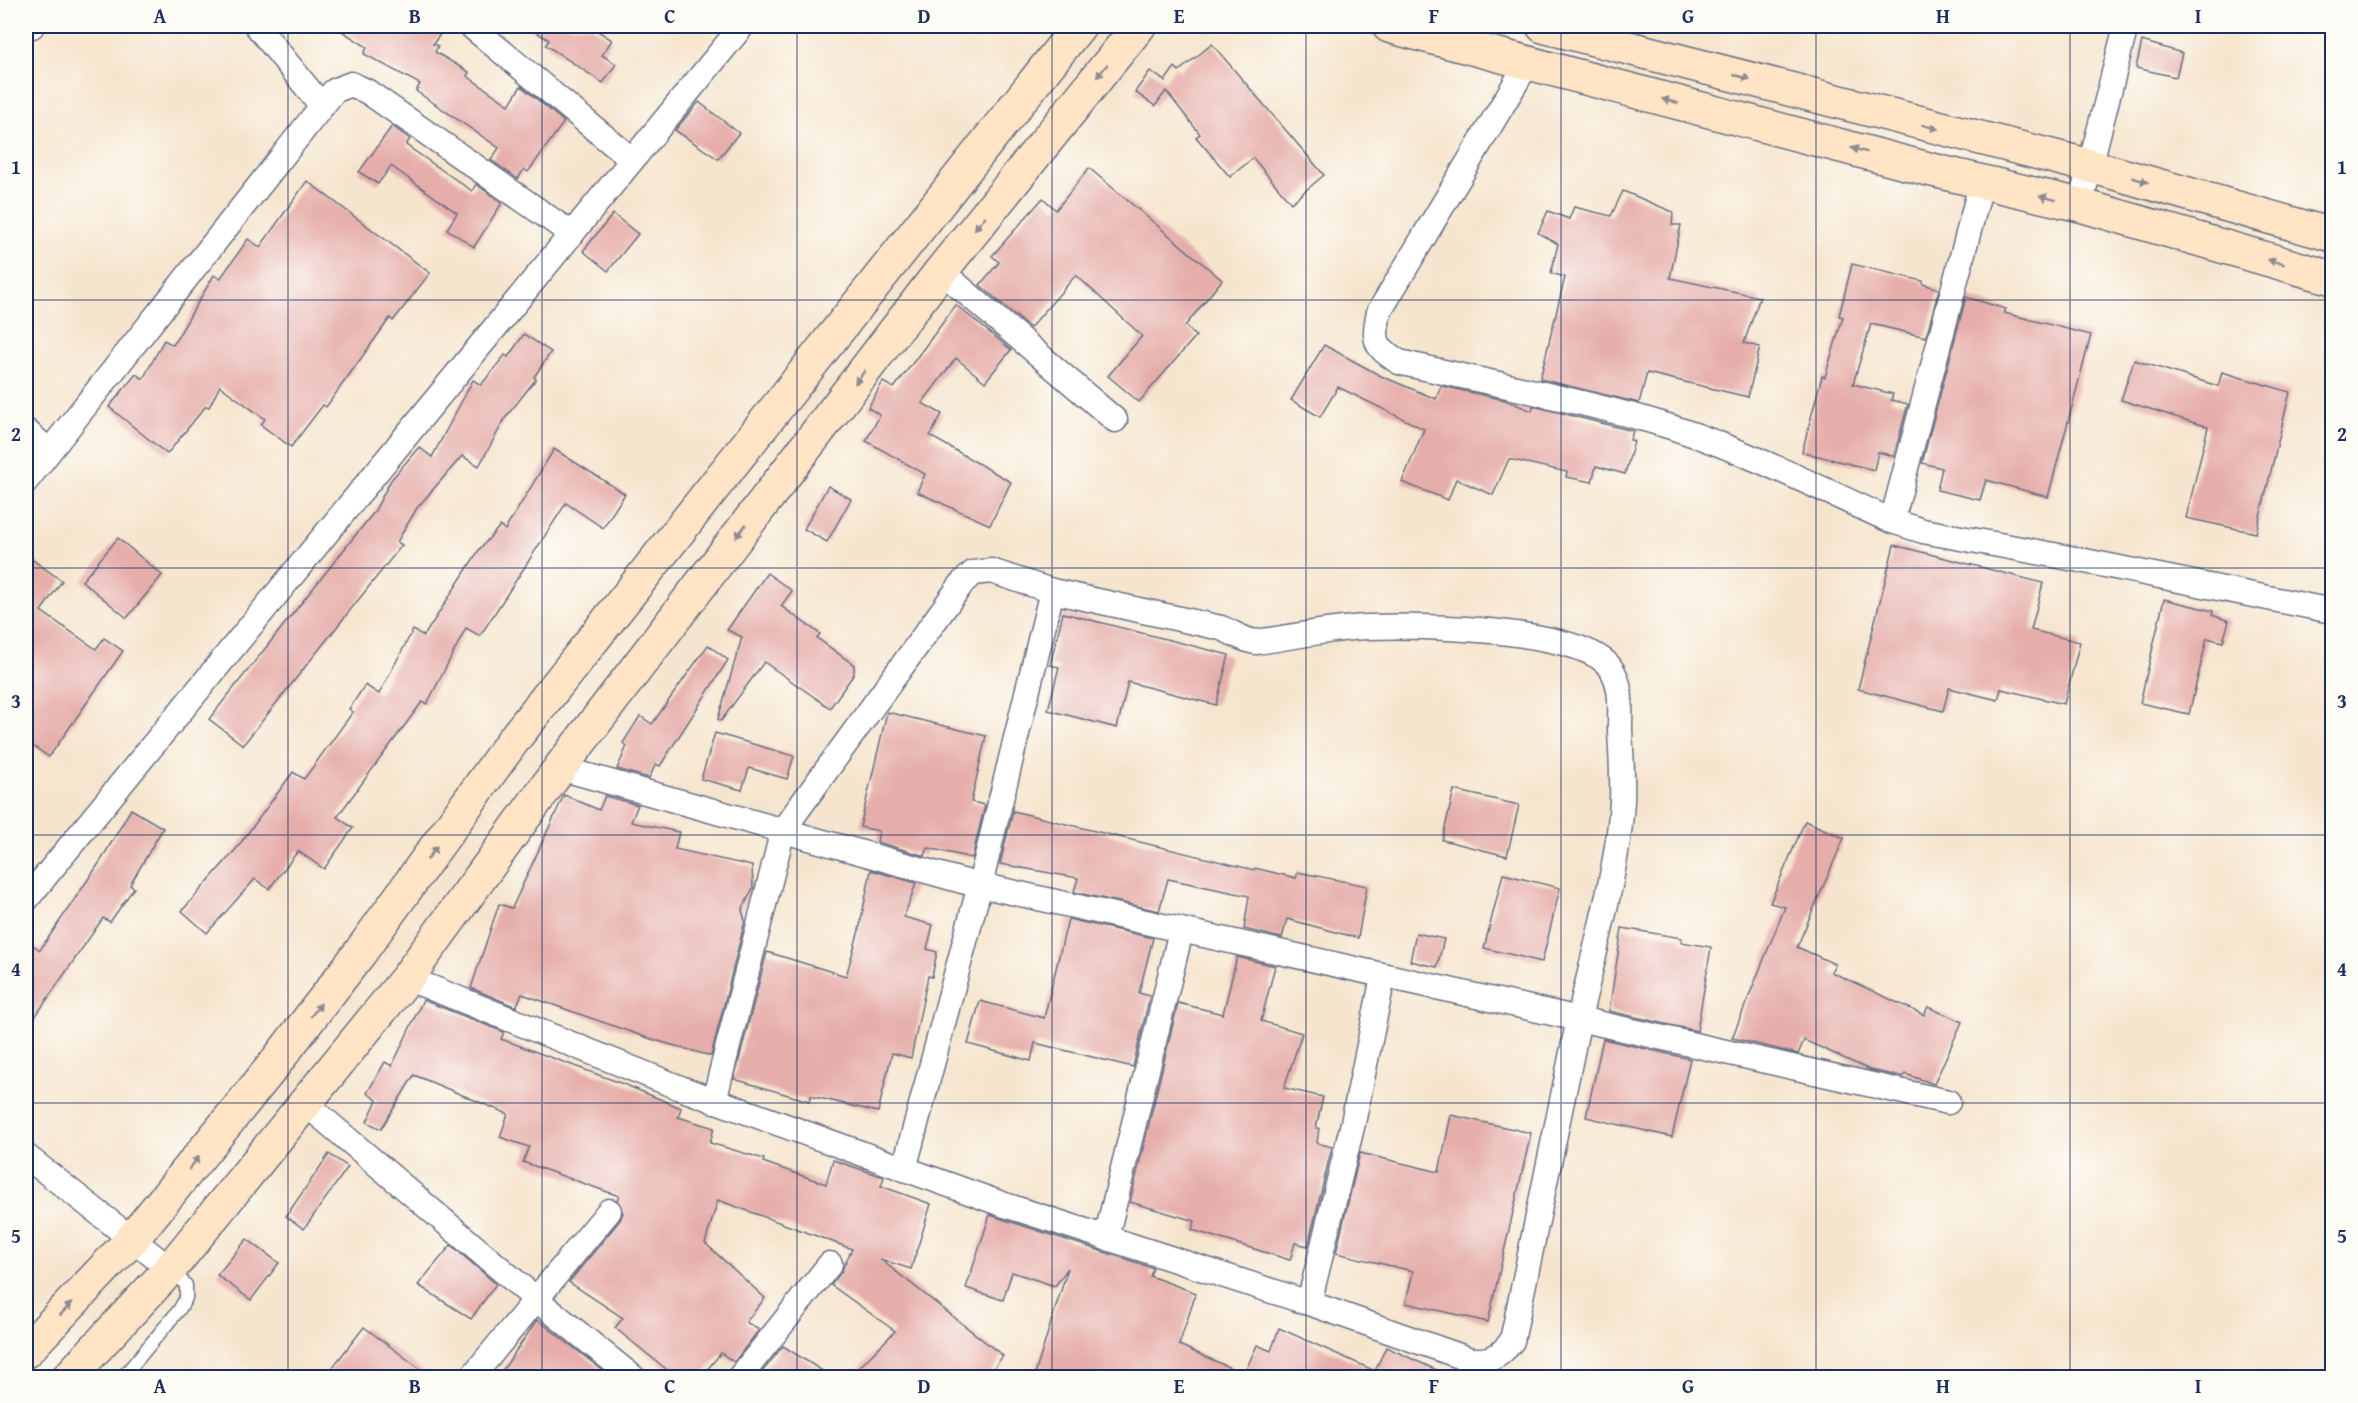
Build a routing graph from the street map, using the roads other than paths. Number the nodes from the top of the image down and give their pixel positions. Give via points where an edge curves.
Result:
1 (26, 26) edge
2 (32, 26) edge
3 (257, 26) edge
4 (471, 26) edge
5 (742, 26) edge
6 (1079, 26) edge
7 (1139, 26) edge
8 (1389, 26) edge
9 (1543, 26) edge
10 (2126, 26) edge
11 (1610, 34) edge
12 (1527, 64) junction
13 (322, 106) junction
14 (2091, 166) junction
15 (624, 168) junction
16 (1982, 181) junction
17 (2080, 206) junction
18 (572, 234) junction
19 (2332, 235) edge
20 (941, 271) junction
21 (2332, 278) edge
22 (1115, 420) dead end
23 (26, 431) edge
24 (49, 452) junction
25 (26, 481) edge
26 (1892, 521) junction
27 (1052, 591) junction
28 (2332, 611) edge
29 (560, 768) junction
30 (783, 830) junction
31 (980, 885) junction
32 (26, 900) edge
33 (1181, 931) junction
34 (1383, 977) junction
35 (406, 978) junction
36 (1579, 1019) junction
37 (714, 1101) junction
38 (1948, 1102) dead end
39 (306, 1104) junction
40 (26, 1156) edge
41 (904, 1169) junction
42 (609, 1211) dead end
43 (1106, 1238) junction
44 (132, 1239) junction
45 (830, 1264) dead end
46 (170, 1269) junction
47 (537, 1300) junction
48 (1309, 1303) junction
49 (26, 1352) edge
50 (68, 1377) edge
51 (122, 1377) edge
52 (471, 1377) edge
53 (634, 1377) edge
54 (739, 1377) edge

1 - 2 street
3 - 13 street
4 - 15 street
5 - 15 street
44 -> 6 main road via 359,954 514,739
7 -> 20 main road
8 - 12 main road
9 - 11 main road
10 - 14 street
11 -> 14 main road
16 -> 12 main road
12 - 26 street via 1379,312 1374,334 1380,350 1399,362 1647,420 1694,435 1750,456
13 - 18 street via 334,91 351,84 368,92
13 - 24 street
14 - 17 street
14 -> 19 main road
15 - 18 street
17 -> 16 main road
16 - 26 street
21 -> 17 main road
18 - 32 street
20 - 22 street
20 -> 29 main road
23 - 24 street
24 - 25 street
26 - 28 street via 1923,531
27 - 30 street via 991,571 973,573
27 - 31 street
27 - 36 street via 1221,628 1241,640 1256,642 1367,627 1461,628 1584,648 1599,656 1611,668 1619,687 1622,801
29 - 30 street
29 - 35 main road
30 - 31 street
30 - 37 street
31 - 33 street
31 - 41 street
33 - 34 street
33 - 43 street
34 - 36 street
34 - 48 street via 1353,1123
35 - 37 street
35 - 39 main road
36 - 38 street
36 - 48 street via 1512,1341 1502,1354 1490,1361 1471,1360
37 - 41 street
39 - 46 main road
39 - 47 street
40 - 44 street
41 - 43 street
42 - 47 street
43 - 48 street
44 - 46 street
49 -> 44 main road
45 - 54 street
46 - 50 main road
46 - 51 lane via 186,1285 186,1298
47 - 52 street
47 - 53 street

